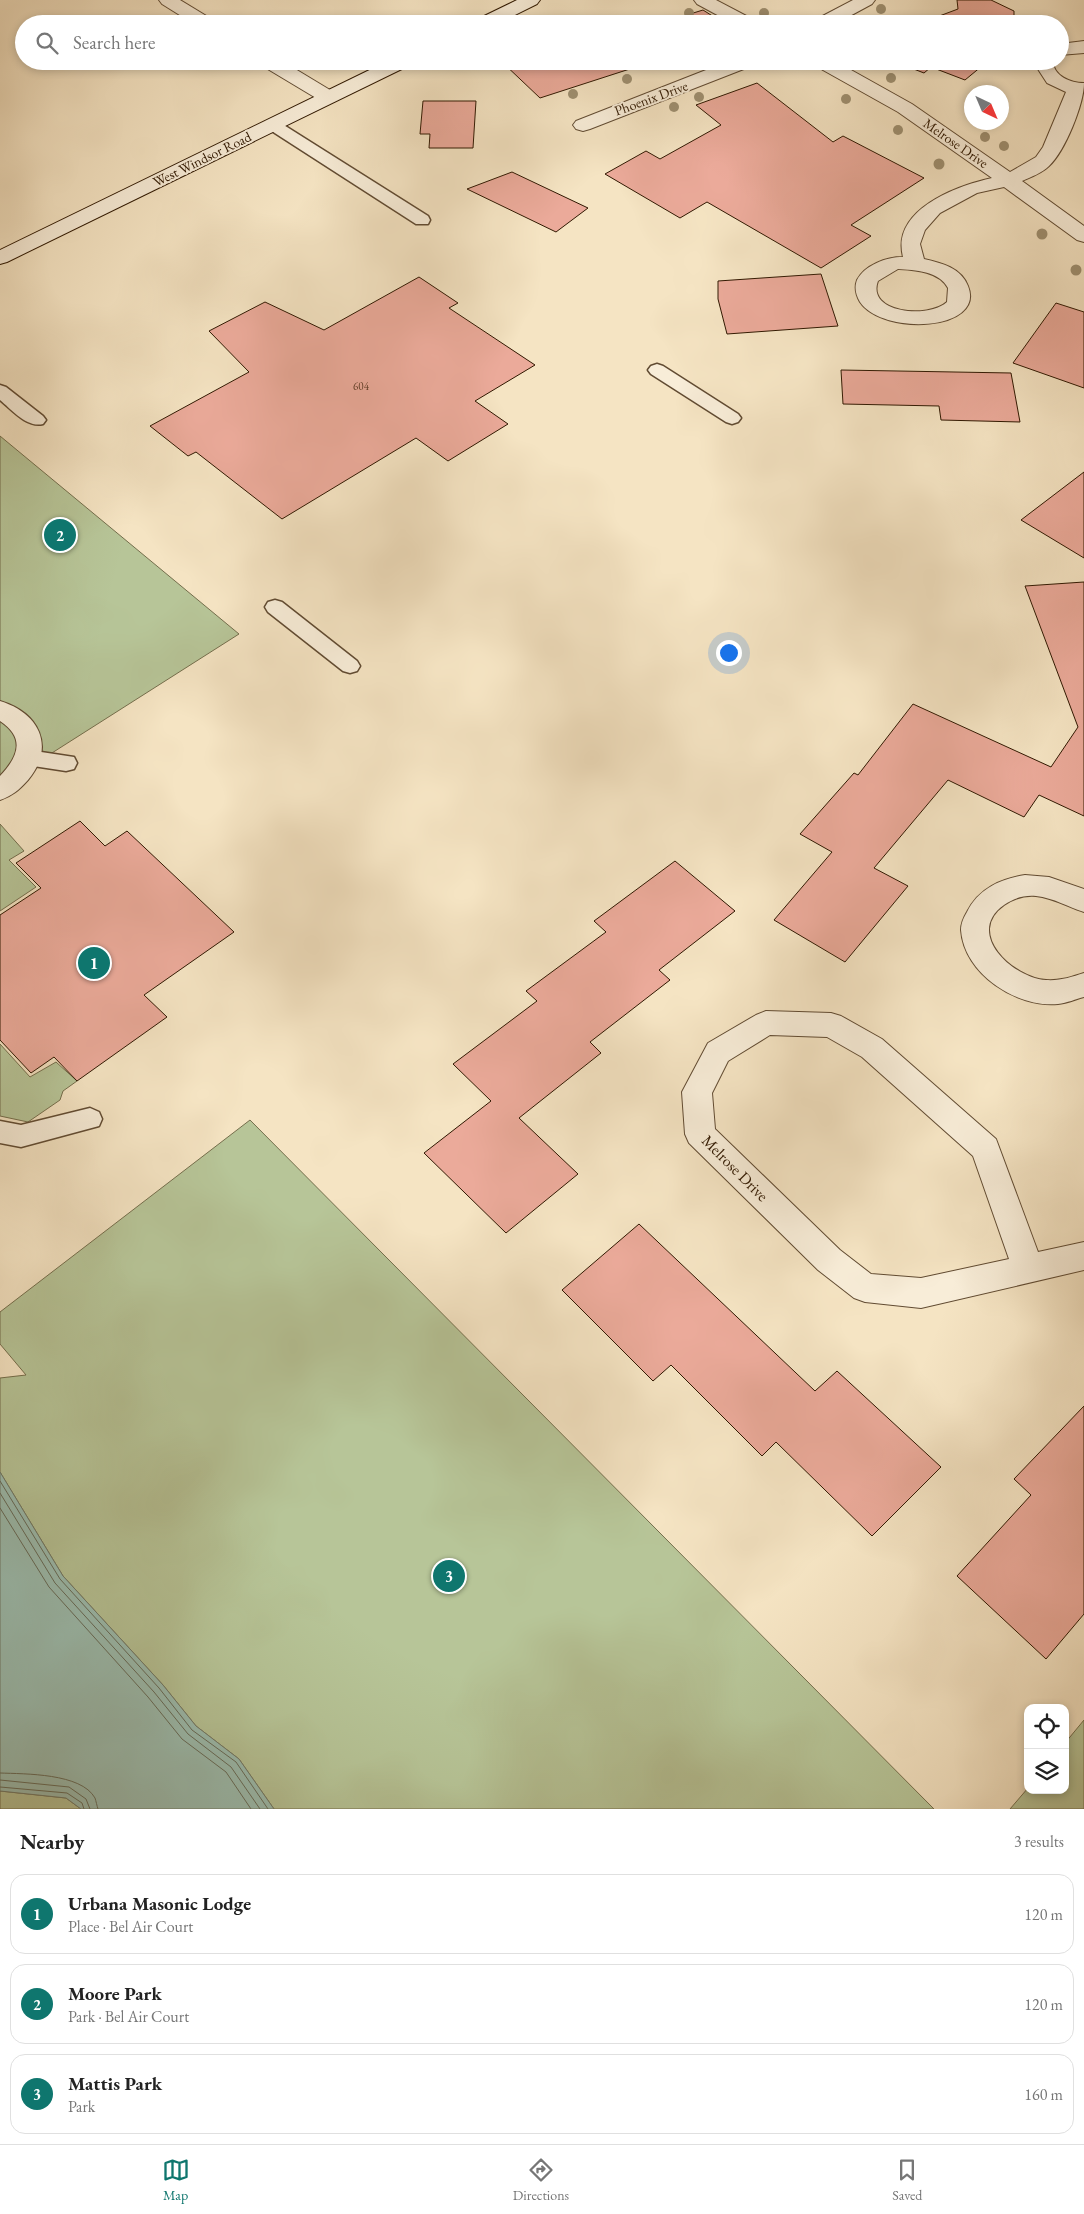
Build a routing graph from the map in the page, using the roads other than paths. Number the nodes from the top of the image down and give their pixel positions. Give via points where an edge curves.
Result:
1 (168, 0) edge
2 (531, 0) edge
3 (703, 0) edge
4 (866, 0) edge
5 (192, 15) edge
6 (500, 15) edge
7 (731, 15) edge
8 (838, 15) edge
9 (1084, 47) edge
10 (1069, 49) edge
11 (283, 70) edge
12 (385, 70) edge
13 (728, 70) edge
14 (837, 70) edge
15 (1045, 70) edge
16 (1081, 89) edge
17 (328, 98) junction
18 (273, 124) junction
19 (584, 125) dead end
20 (1008, 180) junction
21 (422, 220) dead end
22 (1084, 236) edge
23 (0, 258) edge
24 (915, 263) dead end
25 (657, 370) dead end
26 (0, 391) edge
27 (732, 418) dead end
28 (37, 420) dead end
29 (275, 607) dead end
30 (350, 666) dead end
31 (0, 710) edge
32 (28, 758) junction
33 (66, 763) dead end
34 (0, 790) edge
35 (1084, 901) edge
36 (1084, 985) edge
37 (90, 1119) dead end
38 (0, 1132) edge
39 (1084, 1256) edge
40 (1028, 1269) junction

1 - 5 street
2 - 6 street
3 - 7 street
4 - 8 street
9 - 10 street
11 - 17 street
12 - 17 street, West Windsor Road
13 - 19 street, Phoenix Drive
14 - 20 street, Melrose Drive via 906,108
15 - 16 street via 1059,83
16 - 20 street via 1043,161
17 - 18 street, West Windsor Road
18 - 21 lane
18 - 23 street, West Windsor Road
20 - 22 street, Melrose Drive
20 - 24 street via 970,188 933,209 915,228 910,244
25 - 27 lane
26 - 28 lane
29 - 30 lane
31 - 32 street via 13,715 26,730 31,747
32 - 33 lane
32 - 34 street via 23,770
35 - 36 street via 1057,888 1028,884 1001,891 982,907 975,929 981,953 1000,975 1027,988 1058,992
37 - 38 lane via 21,1136
39 - 40 street, Melrose Drive
40 - 40 street, Melrose Drive via 920,1293 865,1288 829,1260 700,1134 697,1092 718,1052 766,1023 831,1025 872,1048 985,1148

